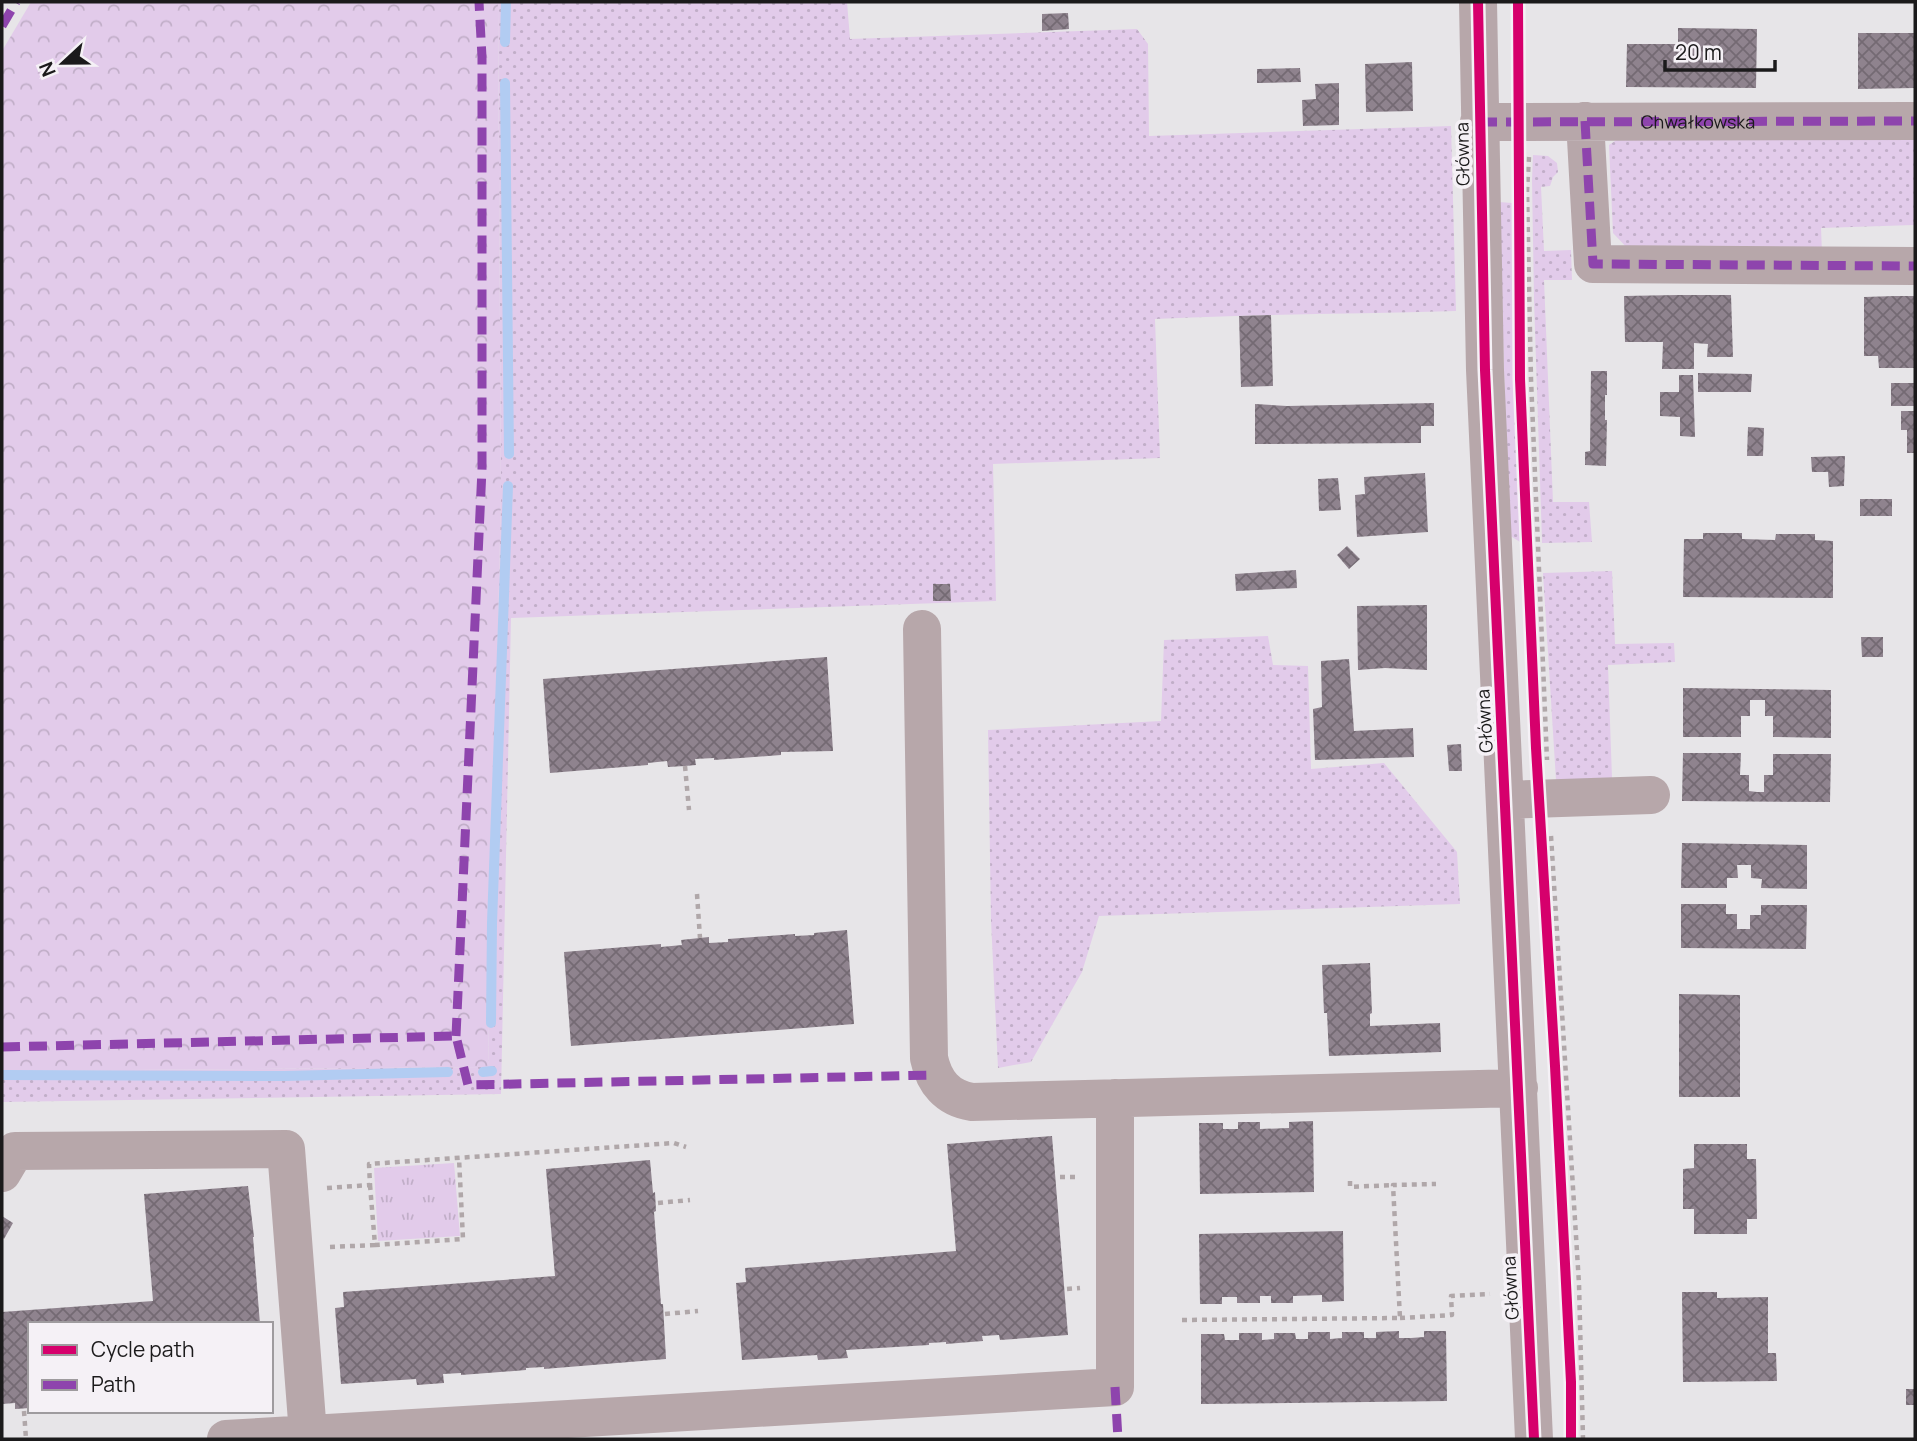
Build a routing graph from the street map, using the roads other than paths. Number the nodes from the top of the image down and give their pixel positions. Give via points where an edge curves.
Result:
1 (1478, 2) edge
2 (1585, 121) junction
3 (1915, 121) edge
4 (1479, 122) junction
5 (1915, 267) edge
6 (922, 629) dead end
7 (1651, 794) dead end
8 (1531, 800) junction
9 (1519, 1088) junction
10 (1115, 1098) junction
11 (2, 1172) edge
12 (308, 1434) junction
13 (226, 1439) edge
14 (1534, 1439) edge

1 - 4 street, Główna
2 - 3 street, Chwałkowska
2 - 4 street, Chwałkowska
2 - 5 street via 1593,264
4 - 8 street, Główna via 1485,370
6 - 10 street via 929,1058 939,1083 951,1096 972,1102
7 - 8 street
8 - 9 street, Główna
9 - 10 street
9 - 14 street, Główna
10 - 12 street via 1115,1387
11 - 12 street via 15,1151 286,1149
12 - 13 street

